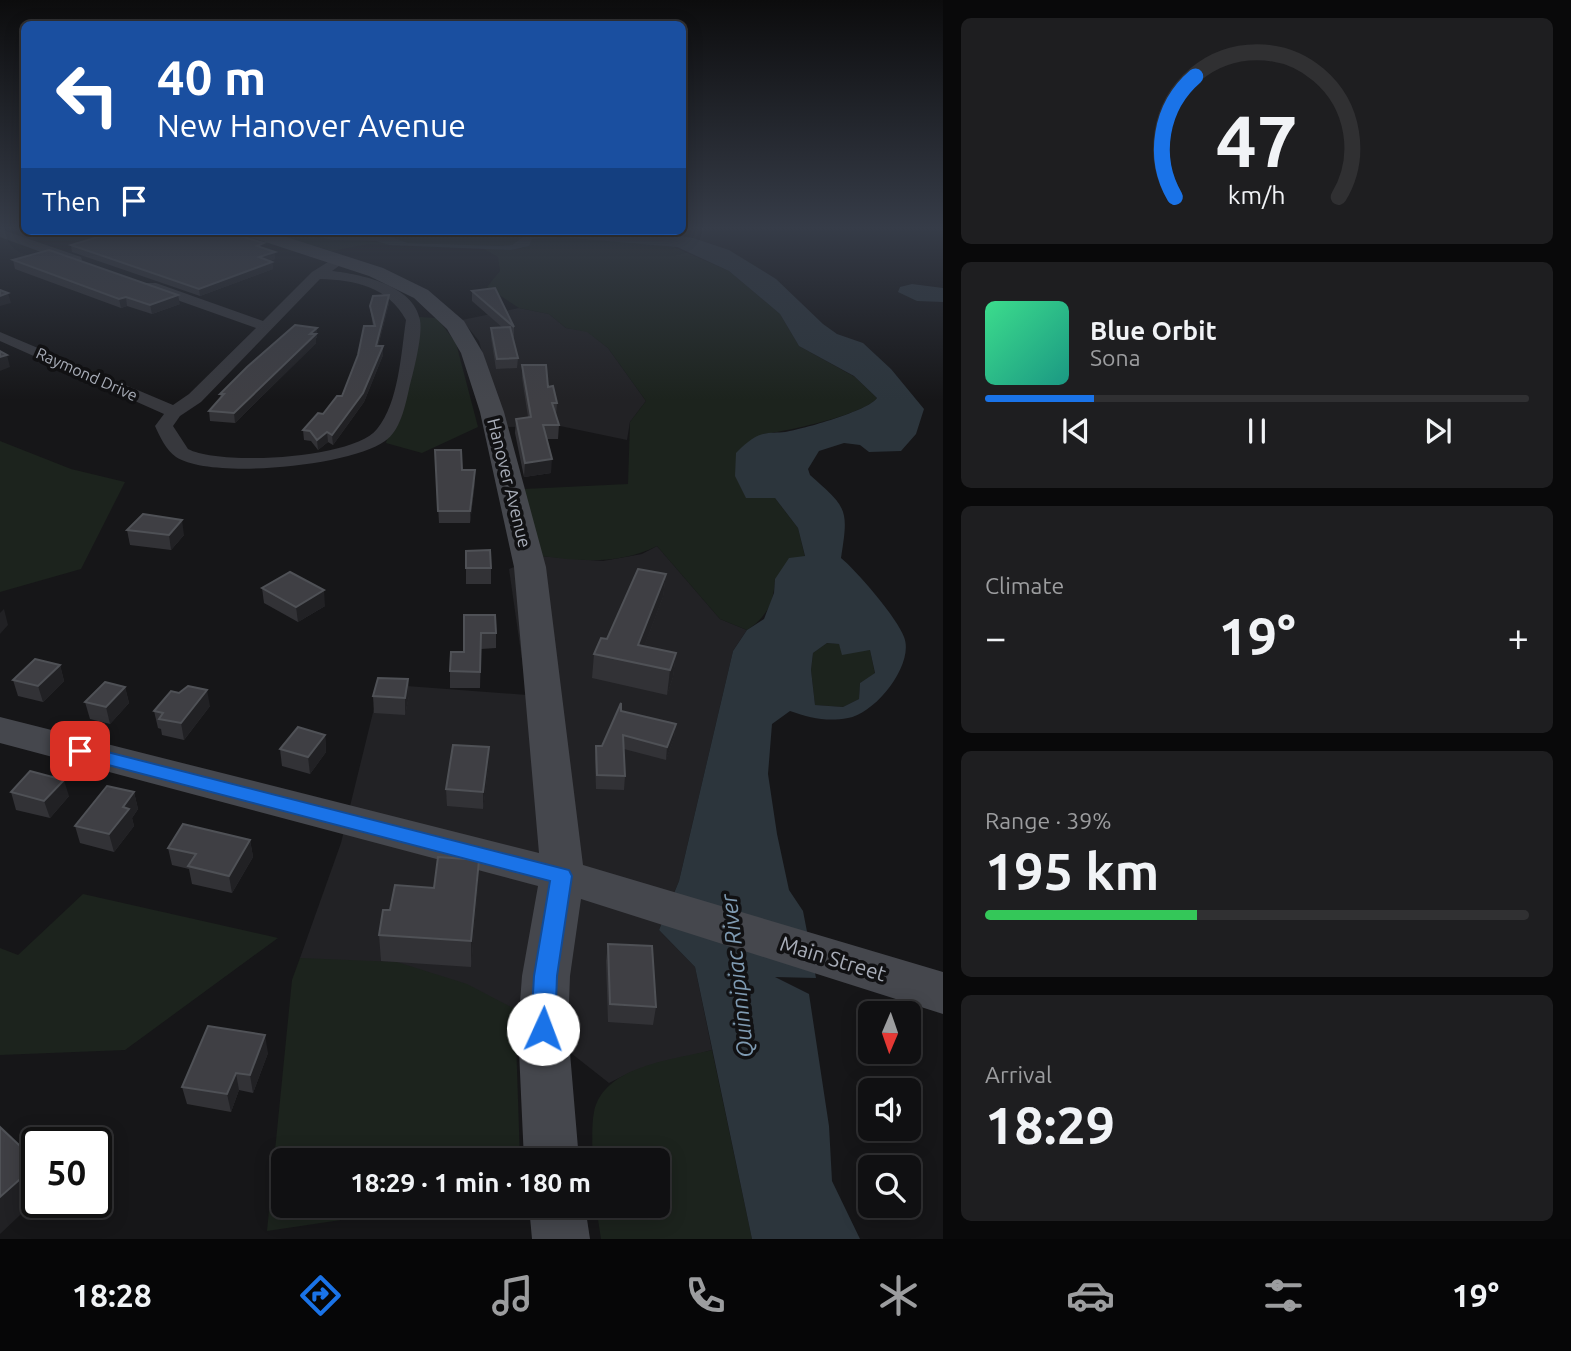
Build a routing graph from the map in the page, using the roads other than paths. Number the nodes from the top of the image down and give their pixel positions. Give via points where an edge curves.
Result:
1 (148, 285) edge
2 (311, 285) edge
3 (379, 285) edge
4 (401, 285) edge
5 (267, 327) junction
6 (0, 337) edge
7 (174, 412) junction
8 (228, 462) joint
9 (0, 730) edge
10 (562, 876) junction
11 (943, 993) edge
12 (550, 1148) edge

1 - 5 street
2 - 5 street
3 - 8 street via 407,306 413,320 393,422 381,437 352,450 297,461
4 - 10 main road, Hanover Avenue via 421,295 456,326 472,353 492,412 530,567
5 - 7 street via 195,398
6 - 7 street, Raymond Drive
7 - 8 street via 164,426 169,439 186,455
9 - 10 main road, Main Street
10 - 11 main road, Main Street
10 - 12 main road, Hanover Avenue via 546,976 543,1029

